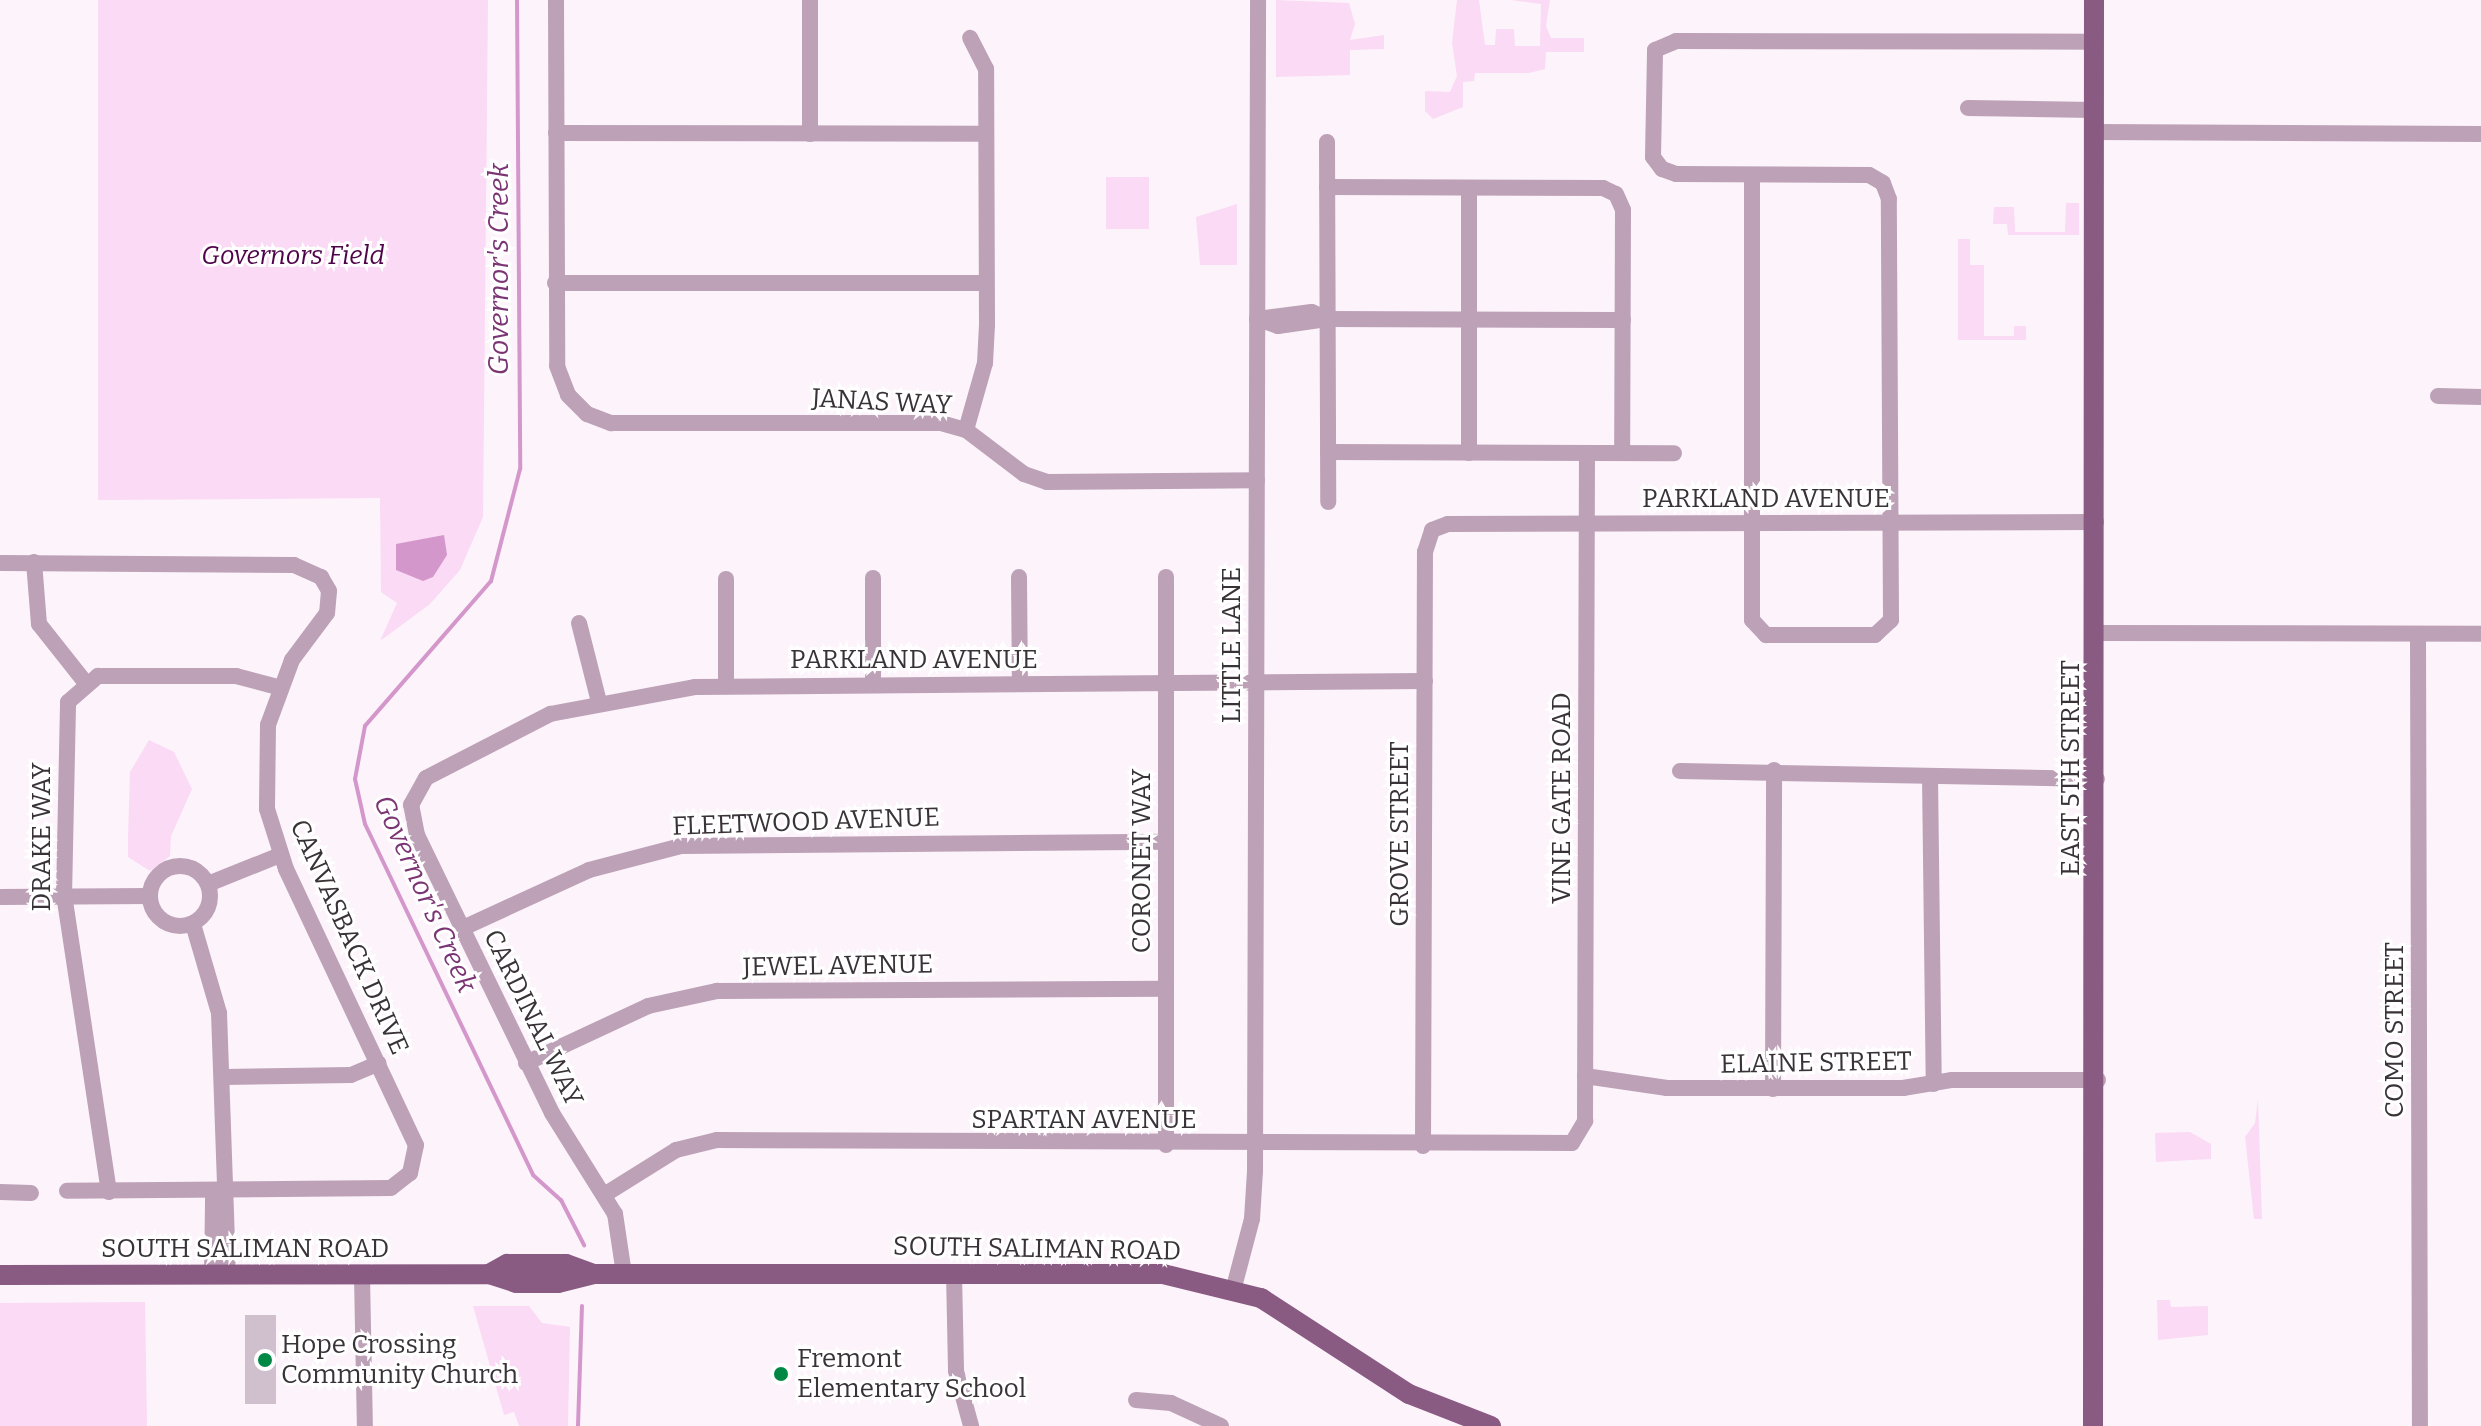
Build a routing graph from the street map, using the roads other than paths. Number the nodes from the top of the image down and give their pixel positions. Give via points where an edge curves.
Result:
1 (556, 0) edge
2 (810, 0) edge
3 (1258, 0) edge
4 (2094, 0) edge
5 (970, 38) dead end
6 (2094, 42) junction
7 (1968, 108) dead end
8 (2094, 110) junction
9 (2094, 132) junction
10 (556, 133) junction
11 (810, 134) junction
12 (985, 134) junction
13 (2481, 134) edge
14 (1327, 142) dead end
15 (1752, 175) junction
16 (1327, 187) junction
17 (1469, 188) junction
18 (555, 283) junction
19 (985, 283) junction
20 (1257, 319) junction
21 (1327, 319) junction
22 (1469, 320) junction
23 (1623, 320) junction
24 (2438, 396) dead end
25 (2481, 397) edge
26 (966, 430) junction
27 (1328, 452) junction
28 (1469, 453) junction
29 (1587, 453) junction
30 (1622, 453) junction
31 (1674, 453) dead end
32 (1257, 480) junction
33 (1328, 502) dead end
34 (2096, 522) junction
35 (1586, 523) junction
36 (1752, 523) junction
37 (1889, 523) junction
38 (1437, 526) joint
39 (34, 562) junction
40 (0, 563) edge
41 (1019, 577) dead end
42 (1166, 577) dead end
43 (873, 578) dead end
44 (726, 579) dead end
45 (579, 623) dead end
46 (2096, 633) junction
47 (2418, 634) junction
48 (2481, 634) edge
49 (1425, 681) junction
50 (85, 682) junction
51 (1256, 682) junction
52 (873, 684) junction
53 (1020, 684) junction
54 (1166, 684) junction
55 (726, 685) junction
56 (278, 687) junction
57 (599, 702) junction
58 (1774, 770) junction
59 (1680, 771) dead end
60 (1930, 776) junction
61 (2097, 779) junction
62 (422, 781) joint
63 (1166, 842) junction
64 (280, 855) junction
65 (208, 884) junction
66 (64, 896) junction
67 (150, 896) junction
68 (0, 897) edge
69 (193, 924) junction
70 (463, 928) junction
71 (1165, 989) junction
72 (379, 1063) junction
73 (526, 1063) junction
74 (1585, 1076) junction
75 (222, 1077) junction
76 (2098, 1080) junction
77 (1934, 1084) junction
78 (1773, 1089) junction
79 (1577, 1139) joint
80 (1166, 1145) junction
81 (1255, 1145) junction
82 (1423, 1146) junction
83 (222, 1189) junction
84 (67, 1191) dead end
85 (0, 1192) edge
86 (109, 1192) junction
87 (31, 1193) dead end
88 (604, 1195) junction
89 (212, 1227) junction
90 (229, 1227) junction
91 (954, 1273) junction
92 (624, 1274) junction
93 (0, 1275) edge
94 (220, 1275) junction
95 (362, 1276) junction
96 (1234, 1287) junction
97 (1136, 1400) dead end
98 (1456, 1421) edge
99 (365, 1426) edge
100 (971, 1426) edge
101 (1221, 1426) edge
102 (1491, 1426) edge
103 (2093, 1426) edge
104 (2420, 1426) edge

1 - 10 street
2 - 11 street
3 - 20 street, LITTLE LANE
4 - 6 main road, EAST 5TH STREET
5 - 12 street via 986,69
6 - 8 main road, EAST 5TH STREET
6 - 15 street via 1676,41 1655,50 1653,157 1662,169
7 - 8 street
8 - 9 main road, EAST 5TH STREET
9 - 13 street
9 - 34 main road, EAST 5TH STREET
10 - 11 street
10 - 18 street
11 - 12 street
12 - 19 street
14 - 16 street
15 - 36 street
15 - 37 street via 1869,175 1883,183 1889,199
16 - 17 street
16 - 21 street
17 - 22 street
17 - 23 street via 1607,188 1618,197
18 - 19 street
18 - 26 street, JANAS WAY via 557,366 568,395 587,414 611,423 941,423
19 - 26 street via 985,363
20 - 21 street via 1278,326
20 - 32 street, LITTLE LANE
21 - 22 street
21 - 27 street
22 - 23 street
22 - 28 street
23 - 30 street
24 - 25 street
26 - 32 street, JANAS WAY via 1012,466 1047,482
27 - 28 street
27 - 33 street
28 - 29 street
29 - 30 street
29 - 35 street, VINE GATE ROAD
30 - 31 street
32 - 51 street, LITTLE LANE
34 - 37 street, PARKLAND AVENUE
34 - 46 main road, EAST 5TH STREET
35 - 36 street, PARKLAND AVENUE
35 - 38 street, PARKLAND AVENUE
35 - 74 street, VINE GATE ROAD
36 - 37 street, PARKLAND AVENUE
36 - 37 street via 1757,630 1766,635 1885,630 1891,620
38 - 49 street, GROVE STREET via 1425,552
39 - 40 street
39 - 50 street via 39,624
39 - 56 street, CANVASBACK DRIVE via 294,565 314,571 326,586 327,613
41 - 53 street
42 - 54 street, CORONET WAY
43 - 52 street
44 - 55 street
45 - 57 street
46 - 47 street
46 - 61 main road, EAST 5TH STREET
47 - 48 street
47 - 104 street, COMO STREET
49 - 51 street, PARKLAND AVENUE
49 - 82 street, GROVE STREET
50 - 56 street via 98,676 236,676
50 - 66 street, DRAKE WAY via 68,702
51 - 54 street, PARKLAND AVENUE
51 - 81 street, LITTLE LANE
52 - 53 street, PARKLAND AVENUE
52 - 55 street, PARKLAND AVENUE
53 - 54 street, PARKLAND AVENUE
54 - 63 street, CORONET WAY
55 - 57 street, PARKLAND AVENUE
56 - 64 street, CANVASBACK DRIVE via 264,762
57 - 62 street, PARKLAND AVENUE via 515,729
58 - 59 street
58 - 60 street
58 - 78 street
60 - 61 street
60 - 77 street
61 - 76 main road, EAST 5TH STREET
62 - 70 street, CARDINAL WAY via 411,815
63 - 70 street, FLEETWOOD AVENUE via 681,846 589,870
63 - 71 street, CORONET WAY
64 - 65 street
64 - 72 street, CANVASBACK DRIVE
65 - 67 street via 194,869 174,866 156,877
65 - 69 street via 206,911
66 - 67 street
66 - 68 street
66 - 86 street, DRAKE WAY
67 - 69 street via 164,922
69 - 75 street via 219,1013
70 - 73 street, CARDINAL WAY
71 - 73 street, JEWEL AVENUE via 717,991 648,1006
71 - 80 street, CORONET WAY
72 - 75 street via 351,1075
72 - 83 street, CANVASBACK DRIVE via 414,1136 410,1173 398,1186
73 - 88 street, CARDINAL WAY
74 - 78 street, ELAINE STREET via 1667,1088
74 - 79 street, VINE GATE ROAD via 1585,1126
75 - 83 street
76 - 77 street, ELAINE STREET
76 - 103 main road, EAST 5TH STREET
77 - 78 street, ELAINE STREET
79 - 82 street, SPARTAN AVENUE via 1560,1147
80 - 81 street, SPARTAN AVENUE
80 - 88 street, SPARTAN AVENUE via 717,1140 676,1150
81 - 82 street, SPARTAN AVENUE
81 - 96 street, LITTLE LANE via 1252,1219
83 - 86 street
83 - 89 street via 213,1200
83 - 90 street via 230,1201
84 - 86 street
85 - 87 street
88 - 92 street, CARDINAL WAY via 622,1234
89 - 90 street
89 - 94 street
90 - 94 street
91 - 92 main road, SOUTH SALIMAN ROAD
91 - 96 main road, SOUTH SALIMAN ROAD via 1142,1273
91 - 100 street via 956,1371
92 - 95 main road, SOUTH SALIMAN ROAD via 593,1274 558,1283 516,1283 489,1274
93 - 94 main road, SOUTH SALIMAN ROAD
94 - 95 main road, SOUTH SALIMAN ROAD
95 - 99 street
96 - 98 main road, SOUTH SALIMAN ROAD via 1287,1312
97 - 101 street via 1171,1403
98 - 102 main road, SOUTH SALIMAN ROAD

